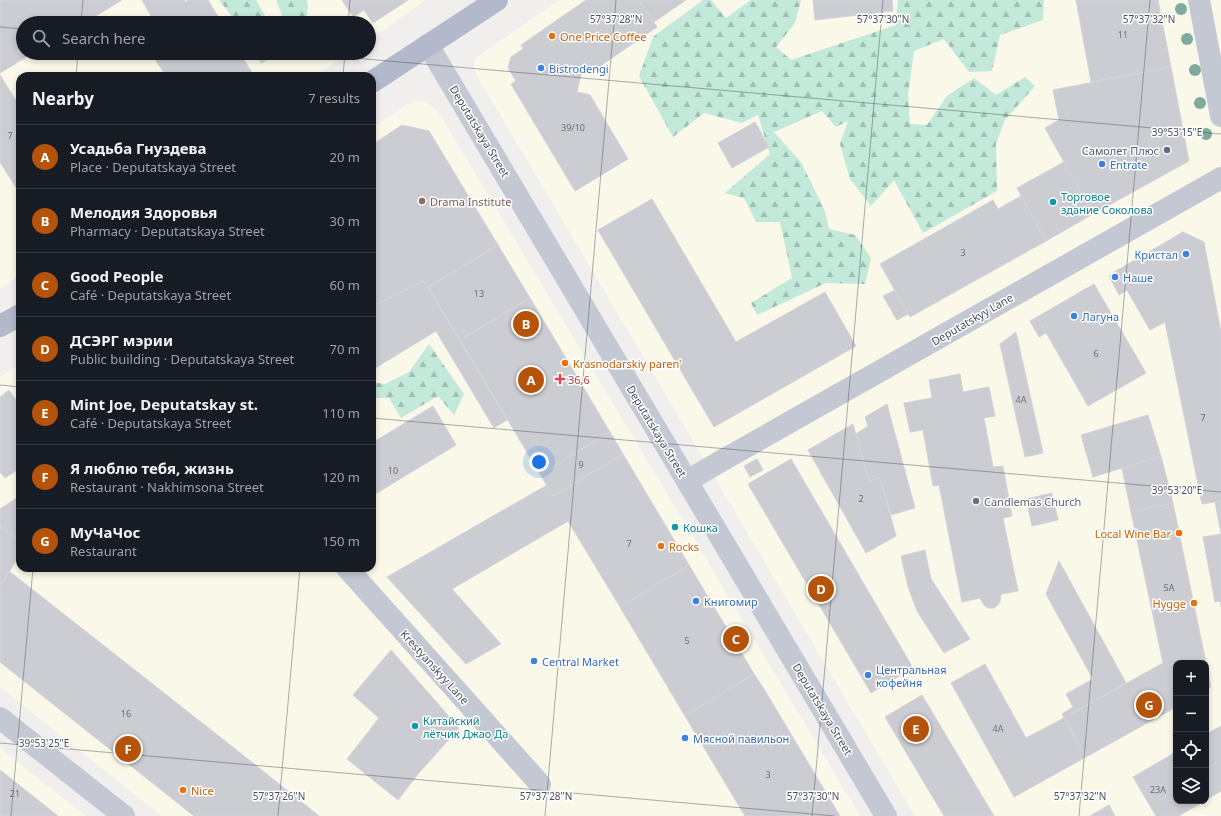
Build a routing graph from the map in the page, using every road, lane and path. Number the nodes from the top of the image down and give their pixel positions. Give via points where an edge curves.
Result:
1 (497, 0) edge
2 (1199, 0) edge
3 (428, 45) junction
4 (376, 79) edge
5 (1221, 116) edge
6 (1221, 178) edge
7 (16, 317) edge
8 (0, 326) edge
9 (687, 481) junction
10 (350, 572) edge
11 (0, 718) edge
12 (540, 784) dead end
13 (124, 816) edge
14 (886, 816) edge

1 - 3 main road
2 - 5 street
3 - 4 main road
3 - 9 street, Deputatskaya Street
6 - 9 street, Deputatskyy Lane
7 - 8 main road
9 - 14 street, Deputatskaya Street
10 - 12 street, Krestyanskyy Lane
11 - 13 street

